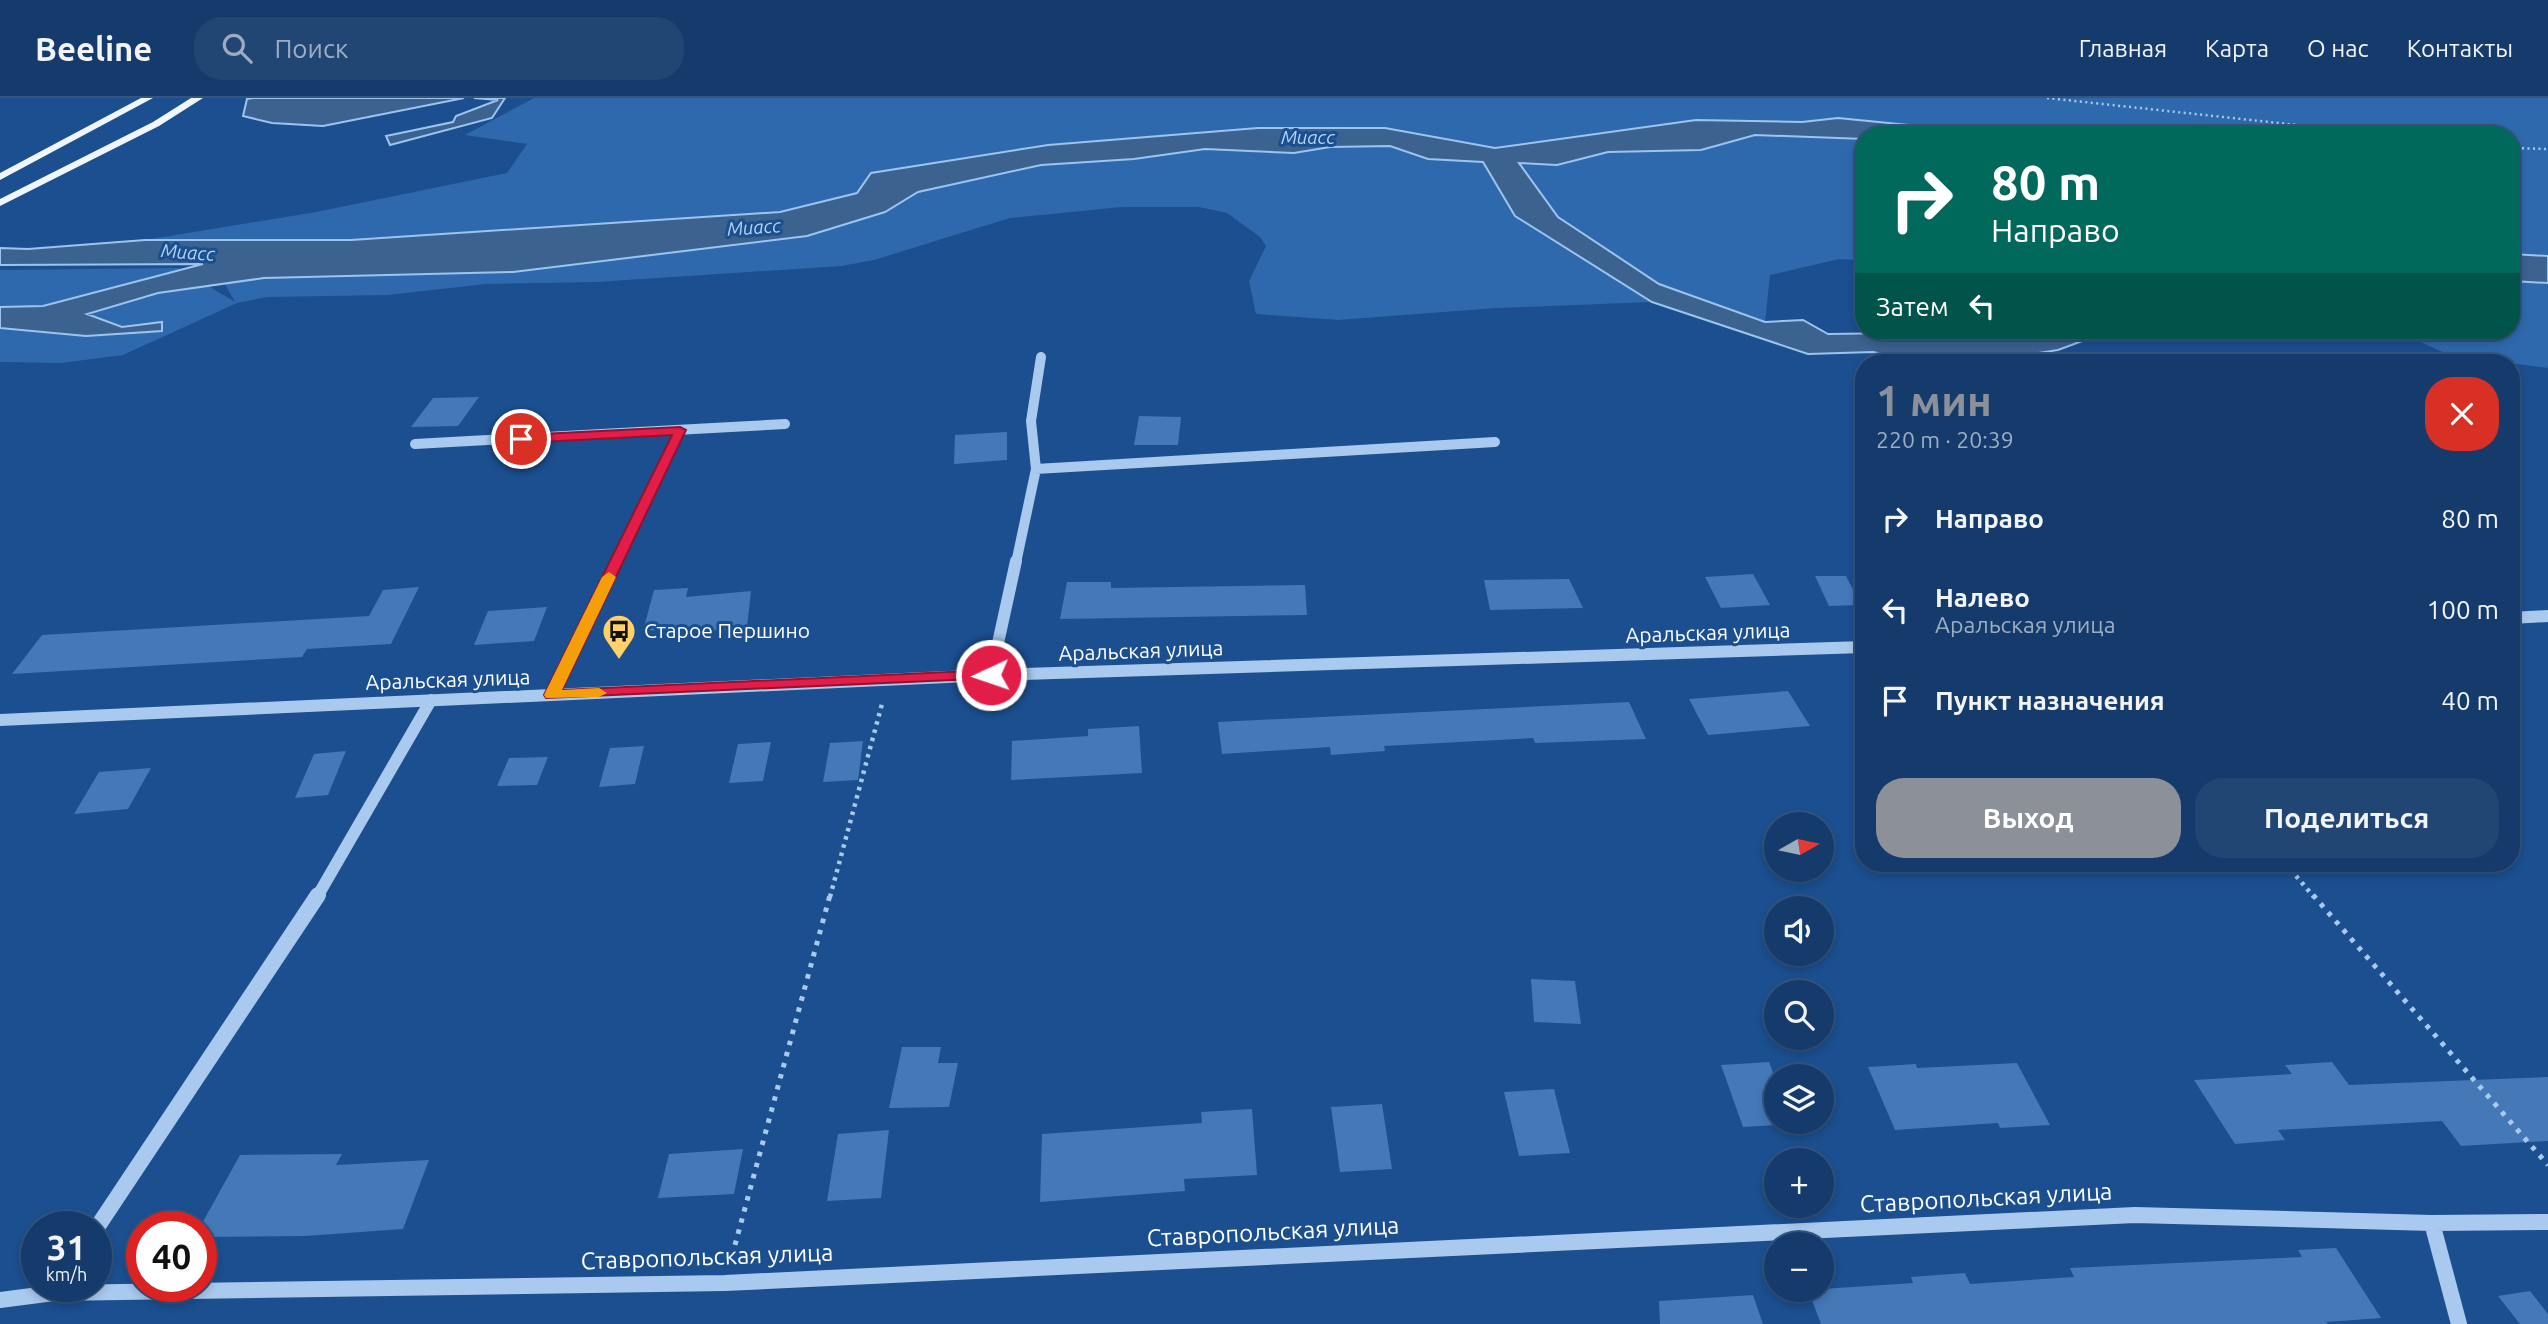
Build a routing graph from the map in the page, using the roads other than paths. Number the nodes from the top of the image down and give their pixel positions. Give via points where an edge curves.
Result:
1 (148, 98) edge
2 (198, 98) edge
3 (0, 177) edge
4 (0, 203) edge
5 (1041, 357) dead end
6 (785, 424) dead end
7 (680, 430) junction
8 (1495, 442) dead end
9 (415, 444) dead end
10 (1035, 470) junction
11 (2548, 616) edge
12 (2520, 618) edge
13 (1855, 647) edge
14 (991, 675) junction
15 (552, 695) junction
16 (431, 700) junction
17 (0, 720) edge
18 (109, 1211) edge
19 (2548, 1222) edge
20 (2432, 1223) junction
21 (112, 1289) edge
22 (21, 1296) edge
23 (0, 1300) edge
24 (2459, 1324) edge

1 - 3 main road
2 - 4 main road
5 - 10 street via 1031,421
6 - 7 street
7 - 9 street
7 - 15 street
8 - 10 street
10 - 14 street
11 - 12 street
13 - 14 street, Аральская улица
14 - 15 street, Аральская улица
15 - 16 street, Аральская улица
16 - 17 street, Аральская улица
16 - 18 street via 311,907
19 - 20 street, Ставропольская улица
20 - 21 street, Ставропольская улица via 2136,1215 725,1283
20 - 24 street
22 - 23 street, Ставропольская улица

